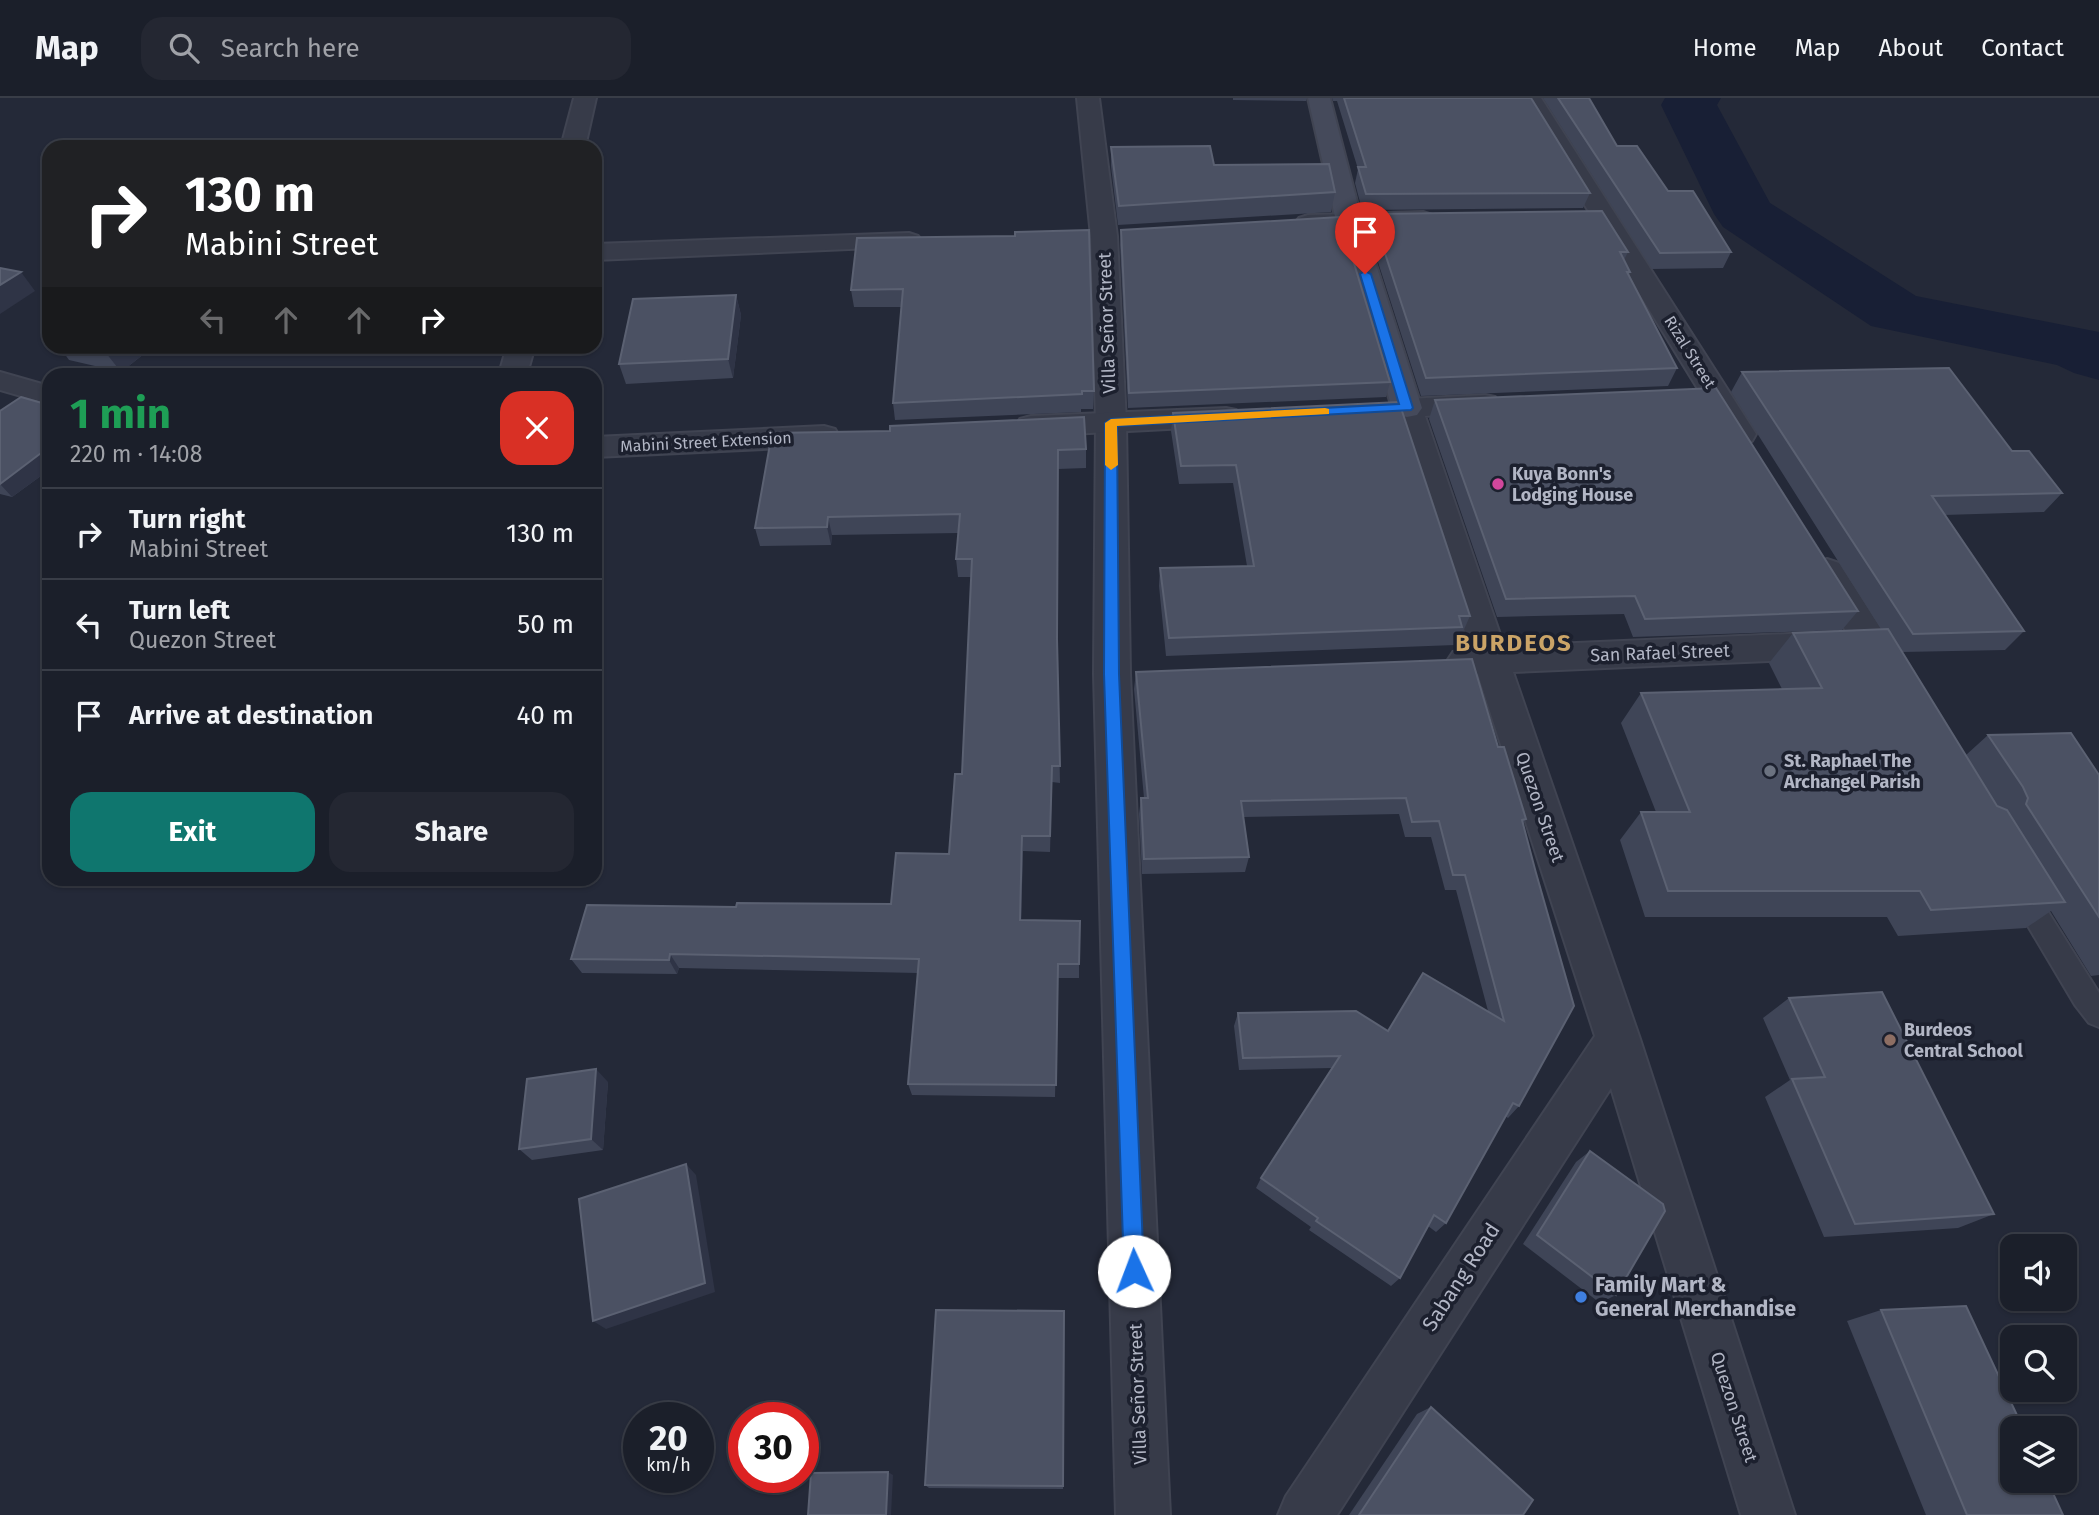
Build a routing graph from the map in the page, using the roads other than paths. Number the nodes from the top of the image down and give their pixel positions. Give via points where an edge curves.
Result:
1 (585, 98) edge
2 (1088, 98) edge
3 (1319, 98) edge
4 (1530, 98) edge
5 (575, 140) edge
6 (1444, 219) edge
7 (1349, 221) junction
8 (1281, 225) edge
9 (936, 240) edge
10 (602, 252) edge
11 (0, 381) edge
12 (42, 393) edge
13 (1517, 403) edge
14 (1393, 408) junction
15 (1259, 415) edge
16 (1111, 423) junction
17 (1000, 428) edge
18 (846, 435) edge
19 (602, 447) edge
20 (1754, 454) edge
21 (1813, 549) edge
22 (1872, 643) junction
23 (1490, 660) junction
24 (1436, 662) edge
25 (1908, 703) edge
26 (2008, 868) edge
27 (2099, 1014) edge
28 (1618, 1039) junction
29 (1143, 1515) edge
30 (1305, 1515) edge
31 (1768, 1515) edge

1 - 5 street
2 - 16 street, Villa Señor Street via 1104,235
3 - 7 main road, Quezon Street
4 - 20 street, Rizal Street via 1594,218 1704,396
6 - 7 street
7 - 8 street
7 - 14 main road, Quezon Street
9 - 10 street
11 - 12 street
13 - 14 street
14 - 23 street, Quezon Street
15 - 16 street
16 - 17 street
16 - 29 street, Villa Señor Street via 1125,674
18 - 19 street, Mabini Street Extension
21 - 22 street
22 - 23 street, San Rafael Street
22 - 25 street
23 - 24 street, San Rafael Street
23 - 28 street, Quezon Street
26 - 27 lane
28 - 30 street, Sabang Road
28 - 31 street, Quezon Street

